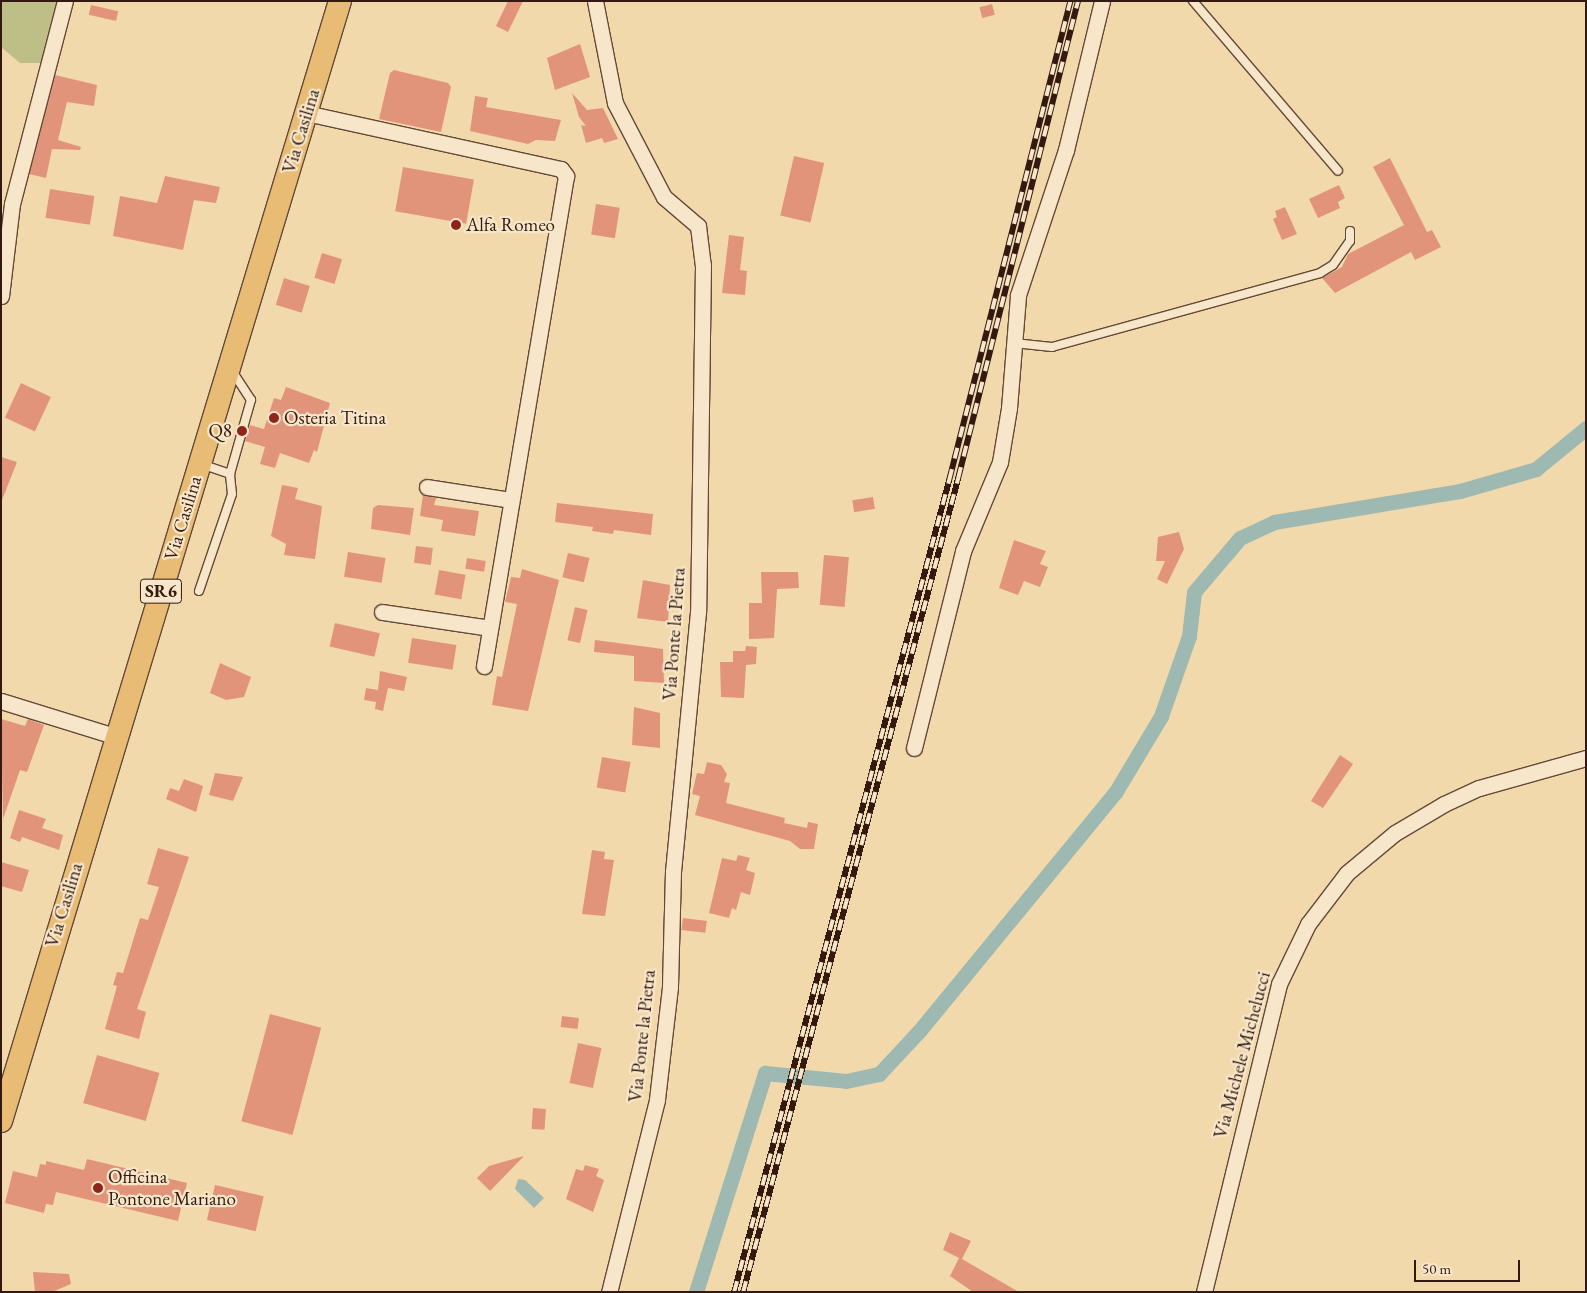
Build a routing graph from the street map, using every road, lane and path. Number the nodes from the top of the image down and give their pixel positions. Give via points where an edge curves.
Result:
1 (65, 1) edge
2 (340, 1) edge
3 (595, 1) edge
4 (1102, 1) edge
5 (1193, 1) edge
6 (306, 113) junction
7 (1338, 171) dead end
8 (1350, 231) dead end
9 (5, 237) edge
10 (1, 296) edge
11 (1014, 343) junction
12 (229, 367) junction
13 (199, 464) junction
14 (230, 474) junction
15 (428, 487) dead end
16 (511, 500) junction
17 (199, 591) dead end
18 (382, 612) dead end
19 (490, 628) junction
20 (484, 666) dead end
21 (1, 701) edge
22 (117, 737) junction
23 (914, 748) dead end
24 (1586, 758) edge
25 (1, 1121) edge
26 (608, 1292) edge
27 (1204, 1292) edge

1 - 9 street via 38,97
2 - 6 main road, Via Casilina / SR6
3 - 26 street, Via Ponte la Pietra via 615,103 664,197 698,226 703,265 698,612 673,871 670,987 657,1100
4 - 11 street via 1066,150 1018,295
5 - 7 lane
6 - 12 main road, Via Casilina / SR6
6 - 16 street via 561,169 566,176
8 - 11 lane via 1350,242 1333,265 1320,274 1052,348
9 - 10 street
11 - 23 street via 1000,462 963,551
12 - 13 main road, Via Casilina / SR6
12 - 14 lane via 251,400
13 - 14 lane
13 - 22 main road, Via Casilina / SR6
14 - 17 lane via 232,494
15 - 16 street
16 - 19 street
18 - 19 street
19 - 20 street
21 - 22 street
22 - 25 main road, Via Casilina / SR6
24 - 27 street, Via Michele Michelucci via 1480,788 1444,804 1395,833 1347,873 1308,924 1279,984

